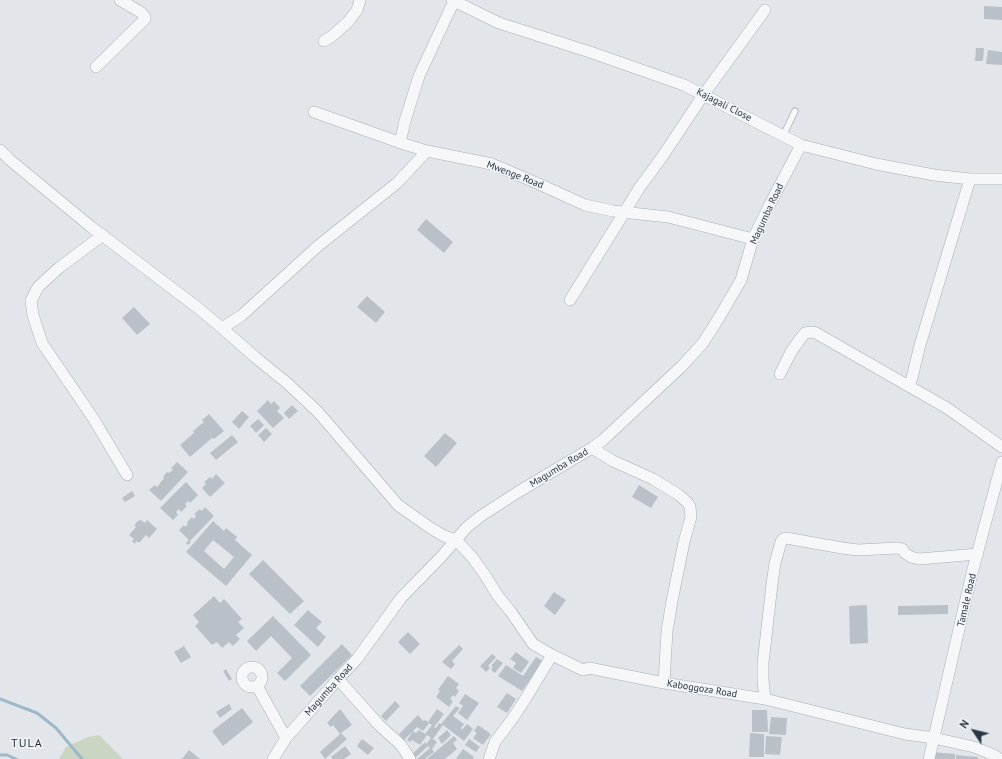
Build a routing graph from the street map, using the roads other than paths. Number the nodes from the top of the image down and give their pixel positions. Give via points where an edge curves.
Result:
1 (120, 0) edge
2 (360, 0) edge
3 (453, 0) edge
4 (470, 4) edge
5 (765, 10) dead end
6 (324, 41) dead end
7 (96, 67) dead end
8 (704, 94) junction
9 (795, 111) dead end
10 (314, 112) dead end
11 (783, 136) junction
12 (400, 143) junction
13 (801, 145) junction
14 (0, 150) edge
15 (427, 151) junction
16 (5, 162) edge
17 (970, 179) junction
18 (1002, 179) edge
19 (625, 213) junction
20 (103, 235) junction
21 (754, 239) junction
22 (570, 300) dead end
23 (222, 328) junction
24 (780, 374) dead end
25 (910, 386) junction
26 (1002, 447) edge
27 (592, 448) junction
28 (1002, 462) edge
29 (127, 476) dead end
30 (456, 540) junction
31 (978, 554) junction
32 (552, 655) junction
33 (338, 679) junction
34 (664, 683) junction
35 (257, 686) dead end
36 (765, 699) junction
37 (286, 738) junction
38 (934, 738) junction
39 (273, 759) edge
40 (410, 759) edge
41 (489, 759) edge
42 (929, 759) edge
43 (999, 759) edge

1 - 7 street via 142,13 145,20
2 - 6 street via 348,22
3 - 4 street, Kajagali Close
3 - 12 street via 420,76
4 - 8 street, Kajagali Close via 499,23 598,54
5 - 8 street
8 - 11 street, Kajagali Close
8 - 19 street
9 - 11 lane
10 - 12 street, Mwenge Road
11 - 13 street, Kajagali Close
12 - 15 street, Mwenge Road
13 - 17 street, Kajagali Close via 934,176
13 - 21 street, Magumba Road
14 - 16 street
15 - 19 street, Mwenge Road via 492,164 584,205
15 - 23 street via 396,183 318,246 241,316
16 - 20 street
17 - 18 street, Kajagali Close
17 - 25 street
19 - 21 street, Mwenge Road via 668,217
19 - 22 street
20 - 23 street
20 - 29 street via 38,287 31,301 42,343 93,418
21 - 27 street, Magumba Road via 741,280 703,343 682,366
23 - 30 street via 318,412 398,505 429,527
24 - 25 street via 800,339 805,333 811,332
25 - 26 street via 947,408
27 - 30 street, Magumba Road via 481,516
27 - 34 street via 679,495 690,507 691,516 667,631
28 - 31 street, Tamale Road
30 - 32 street, Kaboggoza Road via 472,557 533,644
30 - 33 street, Magumba Road via 401,598
31 - 36 street via 919,559 911,558 902,549 897,548 858,550 783,539 772,584 763,663
31 - 38 street, Tamale Road
32 - 34 street, Kaboggoza Road via 582,670 590,668
32 - 41 street via 522,705 494,742
33 - 37 street, Magumba Road
33 - 40 street via 379,726 401,746
34 - 36 street, Kaboggoza Road
35 - 37 street
36 - 38 street, Kaboggoza Road via 905,734
37 - 39 street, Magumba Road
38 - 42 street, Tamale Road
38 - 43 street, Kaboggoza Road via 974,747

